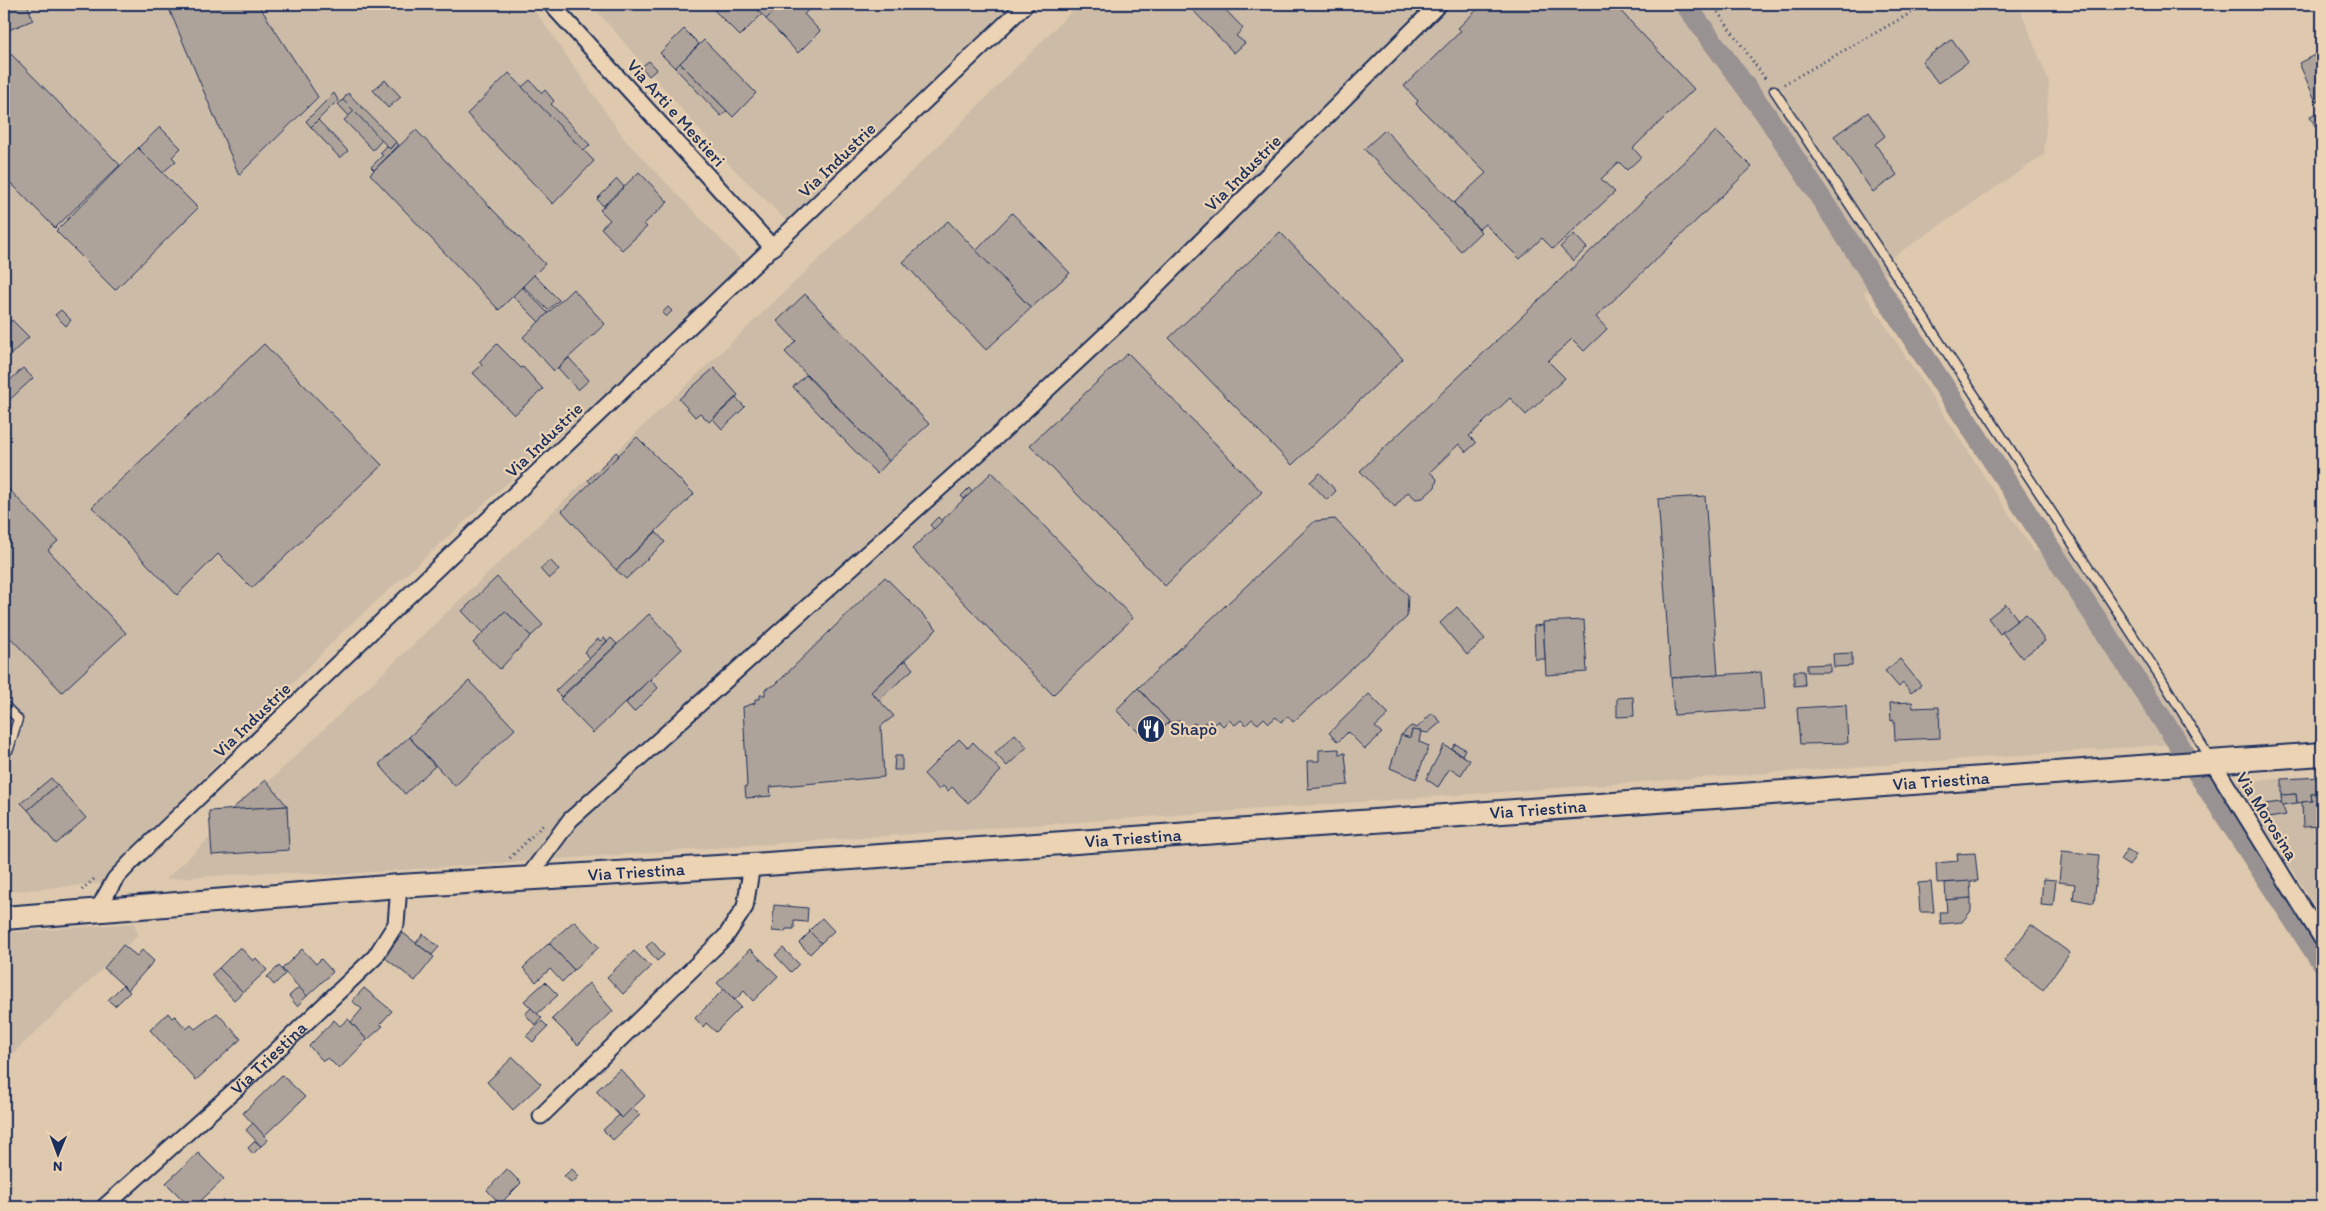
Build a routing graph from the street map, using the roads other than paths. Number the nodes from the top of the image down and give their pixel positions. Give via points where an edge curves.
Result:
1 (551, 4) edge
2 (1026, 4) edge
3 (1439, 4) edge
4 (1774, 90) road end
5 (773, 248) junction
6 (4, 705) edge
7 (2322, 754) edge
8 (4, 755) edge
9 (2207, 763) junction
10 (752, 865) junction
11 (526, 880) junction
12 (399, 886) junction
13 (98, 910) junction
14 (4, 918) edge
15 (2322, 939) edge
16 (541, 1116) dead end
17 (104, 1207) edge

1 - 5 street, Via Arti e Mestieri
2 - 5 street, Via Industrie
3 - 11 street, Via Industrie via 1129,313 982,450 570,820
4 - 9 lane via 2156,670
5 - 13 street, Via Industrie via 135,858 115,879
6 - 8 lane via 18,720
7 - 9 main road, Via Triestina
9 - 10 main road, Via Triestina
9 - 15 street, Via Morosina
10 - 11 main road, Via Triestina
10 - 16 street via 745,906 726,936
11 - 12 main road, Via Triestina
12 - 13 main road, Via Triestina
12 - 17 street, Via Triestina via 396,924 375,957 235,1090
13 - 14 main road, Via Triestina

